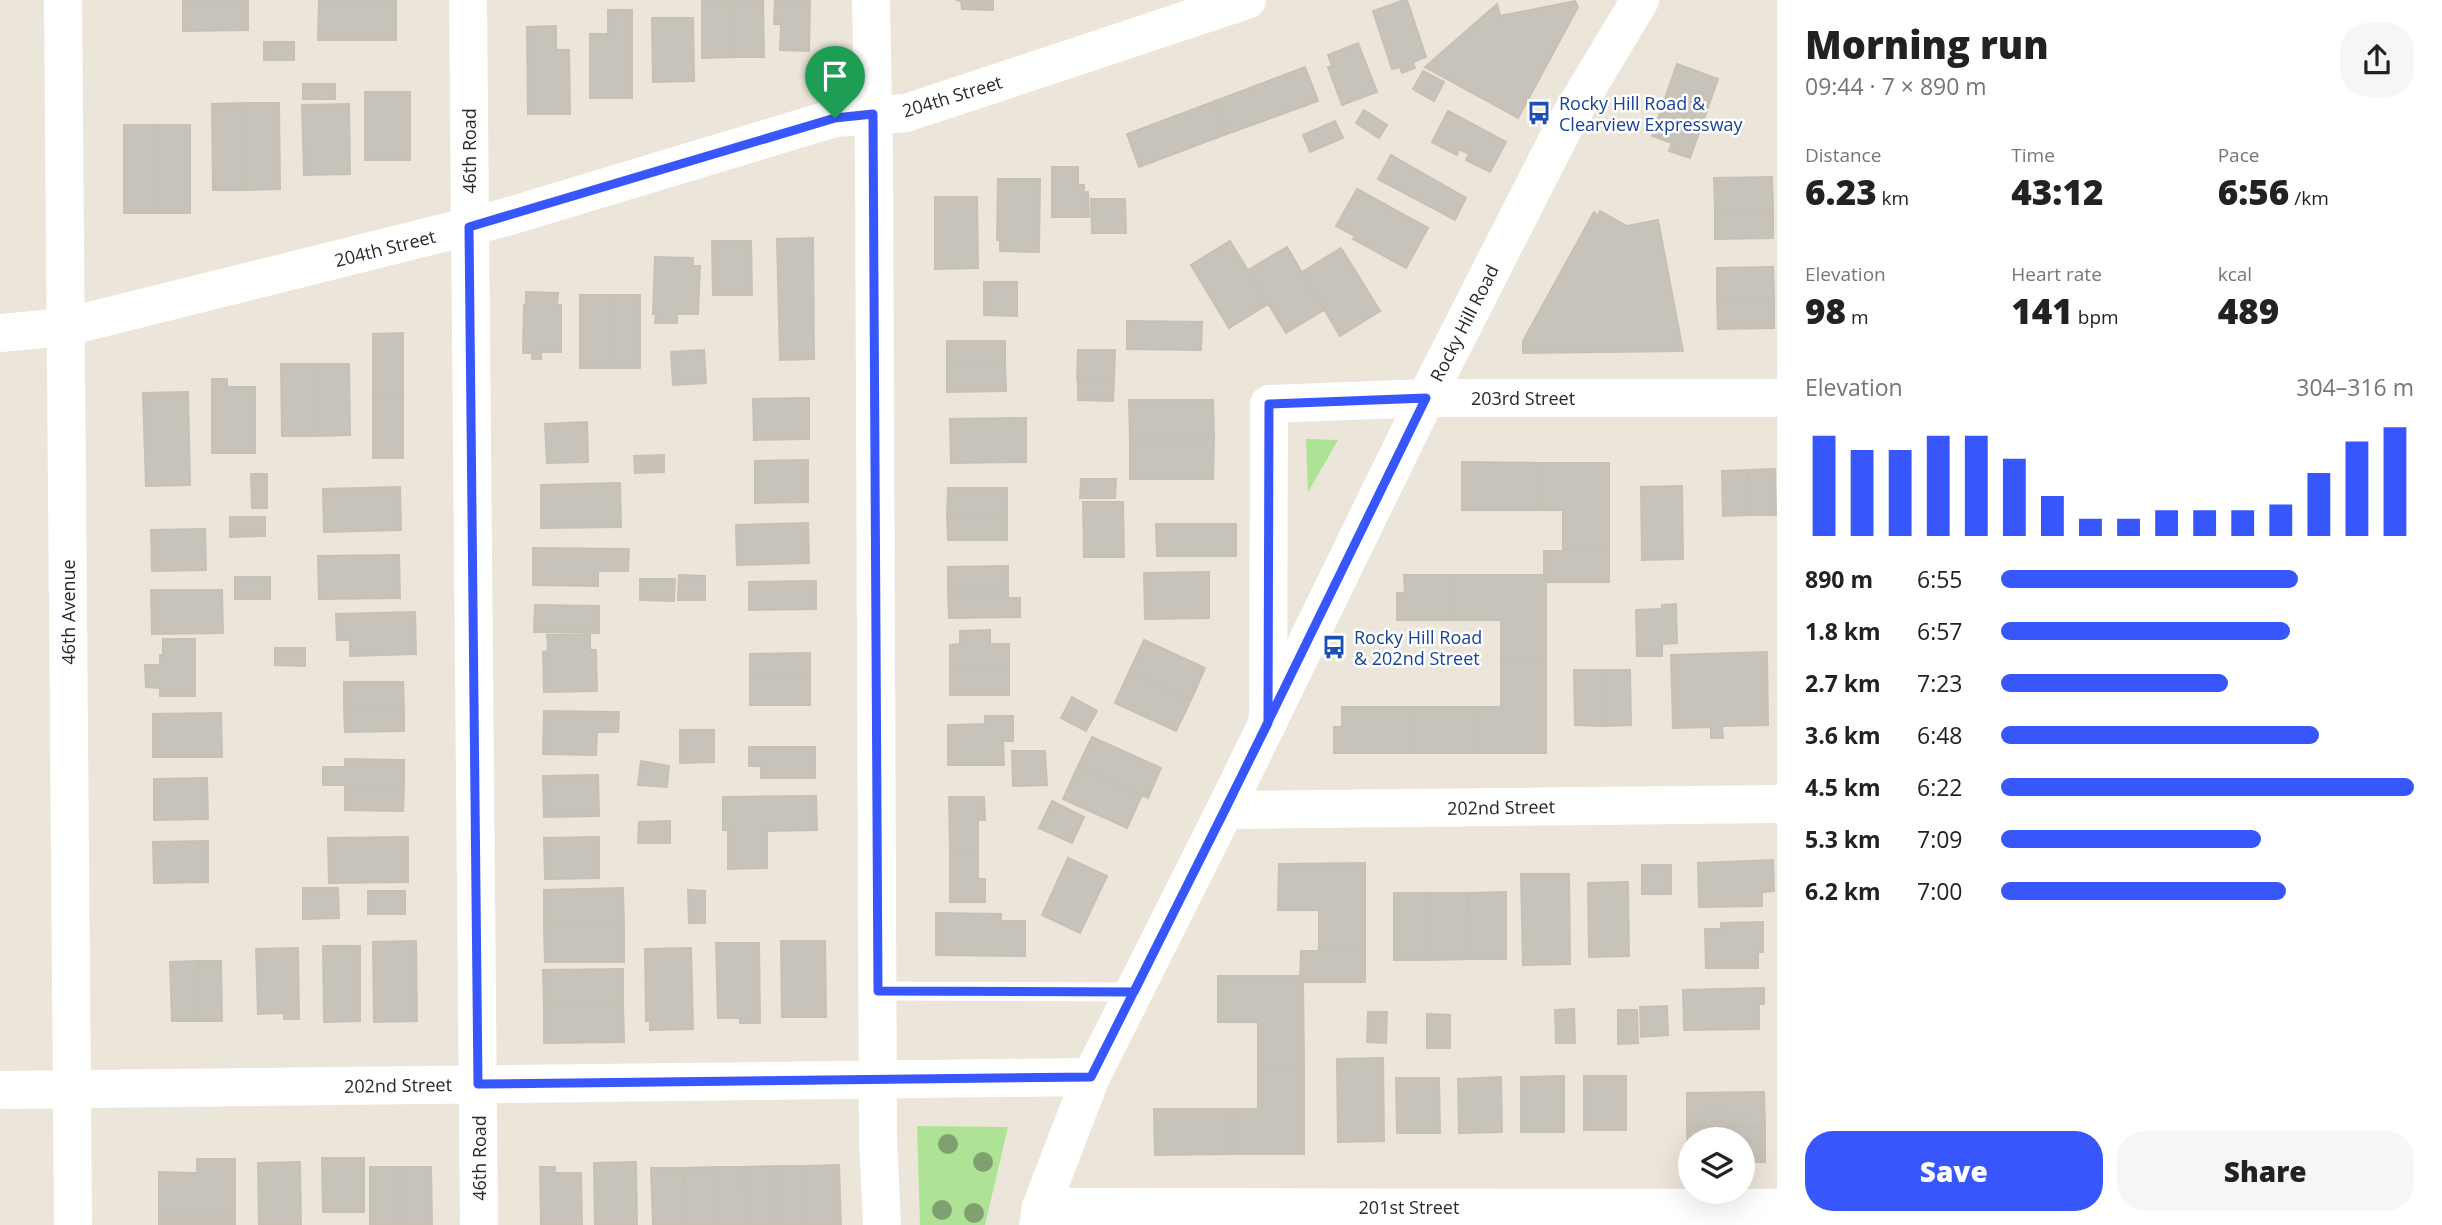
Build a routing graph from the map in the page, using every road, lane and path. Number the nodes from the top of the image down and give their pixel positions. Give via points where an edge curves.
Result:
1 (63, 0) edge
2 (468, 0) edge
3 (871, 0) edge
4 (1640, 0) edge
5 (1233, 2) edge
6 (873, 114) junction
7 (469, 227) junction
8 (66, 327) junction
9 (0, 333) edge
10 (1426, 398) junction
11 (1777, 398) edge
12 (1268, 723) junction
13 (1777, 804) edge
14 (1225, 810) junction
15 (878, 991) junction
16 (1134, 992) junction
17 (1091, 1077) junction
18 (879, 1081) junction
19 (478, 1084) junction
20 (71, 1089) junction
21 (0, 1090) edge
22 (1777, 1208) edge
23 (1039, 1216) edge
24 (1123, 1216) edge
25 (73, 1225) edge
26 (479, 1225) edge
27 (882, 1225) edge

1 - 8 street, 46th Avenue
2 - 7 street, 46th Road
3 - 6 street
4 - 10 street, Rocky Hill Road via 1565,125
5 - 6 street, 204th Street via 906,113
6 - 7 street, 204th Street via 835,118
6 - 15 street
7 - 8 street, 204th Street
7 - 19 street, 46th Road
8 - 9 street, 204th Street
8 - 20 street, 46th Avenue
10 - 11 street, 203rd Street
10 - 12 street, Rocky Hill Road
10 - 12 street, 203rd Street via 1269,404
12 - 14 street, Rocky Hill Road
13 - 14 street, 202nd Street
14 - 16 street, Rocky Hill Road
15 - 16 lane
15 - 18 street
16 - 17 street, Rocky Hill Road
17 - 18 street, 202nd Street
17 - 23 street, Rocky Hill Road
18 - 19 street, 202nd Street
18 - 27 street
19 - 20 street, 202nd Street
19 - 26 street, 46th Road
20 - 21 street, 202nd Street
20 - 25 street, 46th Avenue
22 - 24 street, 201st Street
23 - 24 street, 201st Street

